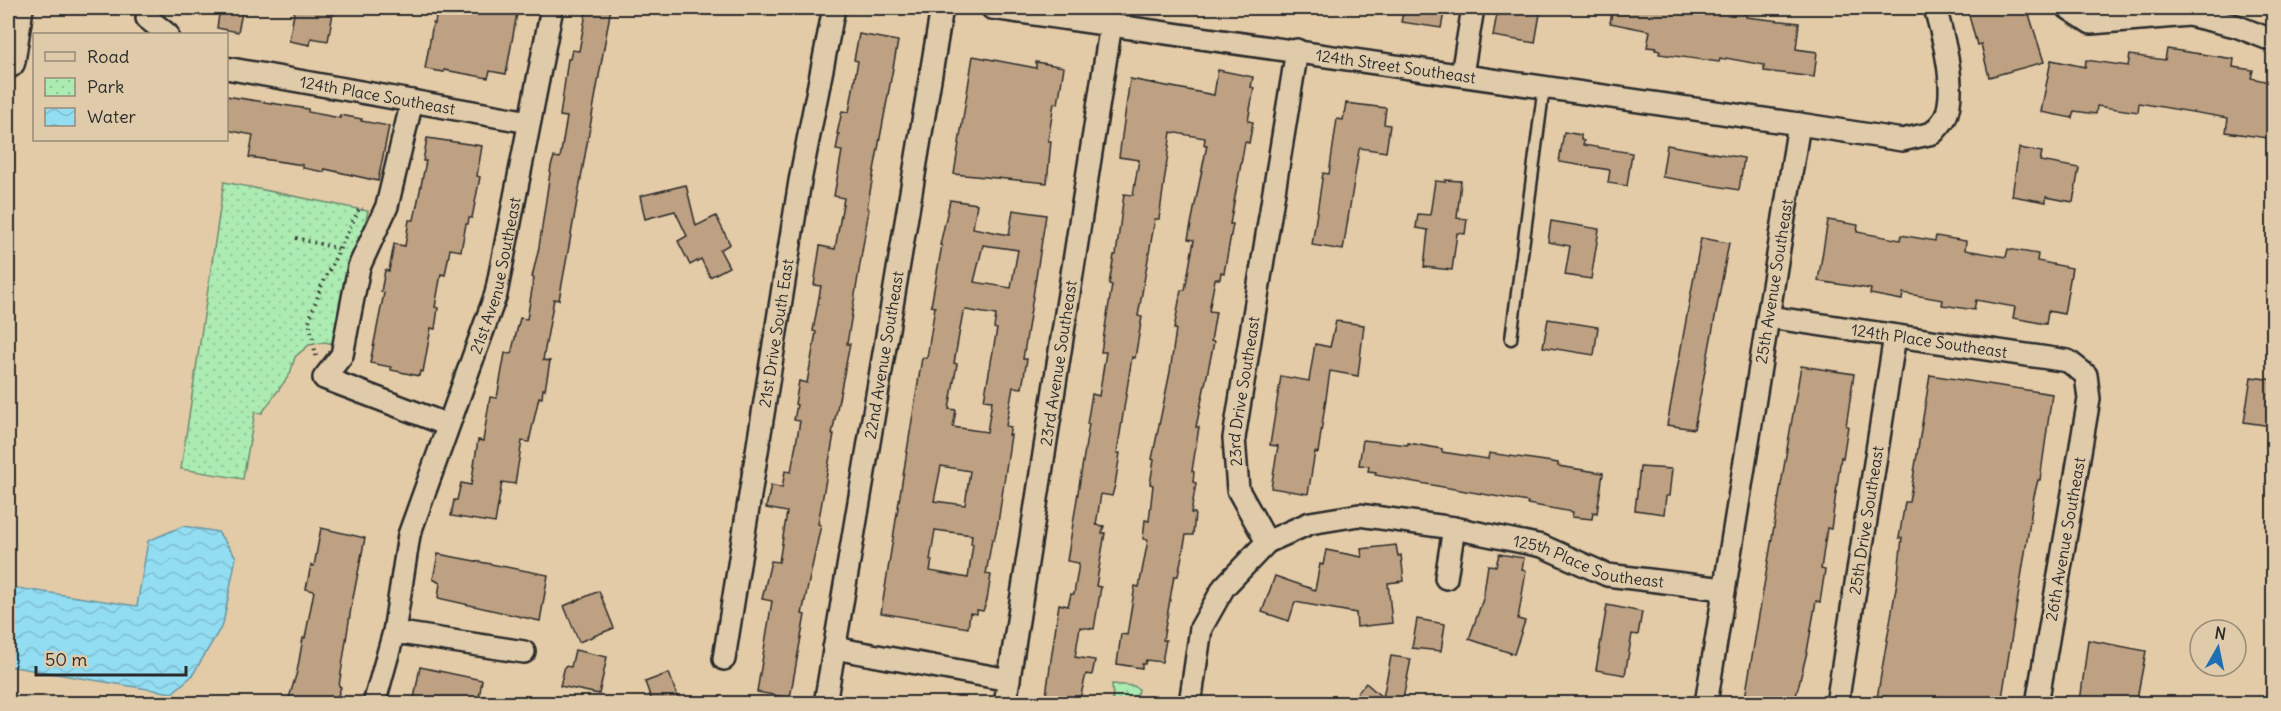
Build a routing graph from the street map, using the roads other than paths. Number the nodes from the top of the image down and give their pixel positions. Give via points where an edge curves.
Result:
1 (16, 8) edge
2 (552, 8) edge
3 (834, 8) edge
4 (942, 8) edge
5 (992, 8) edge
6 (1473, 8) edge
7 (1935, 8) edge
8 (2068, 8) edge
9 (147, 18) dead end
10 (1112, 24) junction
11 (166, 33) edge
12 (2274, 41) edge
13 (1297, 50) junction
14 (8, 61) edge
15 (228, 68) edge
16 (1462, 74) junction
17 (1544, 86) junction
18 (412, 101) junction
19 (530, 122) junction
20 (1799, 124) junction
21 (1769, 317) junction
22 (1895, 336) junction
23 (1511, 339) dead end
24 (2086, 375) joint
25 (448, 425) junction
26 (1454, 528) junction
27 (1267, 542) junction
28 (1446, 578) dead end
29 (1724, 590) junction
30 (394, 632) junction
31 (834, 648) junction
32 (524, 652) dead end
33 (723, 659) dead end
34 (1009, 680) junction
35 (374, 704) edge
36 (825, 704) edge
37 (1005, 704) edge
38 (1190, 704) edge
39 (1706, 704) edge
40 (1837, 704) edge
41 (2037, 704) edge

1 - 14 main road
2 - 19 street, 21st Avenue Southeast
3 - 33 street, 21st Drive South East via 800,181
4 - 31 street, 22nd Avenue Southeast
5 - 10 street, 124th Street Southeast
6 - 16 street
7 - 20 street via 1943,34 1950,91 1945,117 1934,133 1902,140
8 - 12 street via 2091,23 2189,15 2236,26
9 - 11 street
10 - 13 street, 124th Street Southeast
10 - 34 street, 23rd Avenue Southeast
13 - 16 street, 124th Street Southeast
13 - 27 street, 23rd Drive Southeast via 1234,438 1238,490
15 - 18 street, 124th Place Southeast
16 - 17 street, 124th Street Southeast
17 - 20 street, 124th Street Southeast
17 - 23 lane
18 - 19 street, 124th Place Southeast
18 - 25 street via 385,210 359,267 342,355 324,378
19 - 25 street, 21st Avenue Southeast via 496,294
20 - 21 street, 25th Avenue Southeast
21 - 22 street, 124th Place Southeast
21 - 29 street, 25th Avenue Southeast
22 - 24 street, 124th Place Southeast via 2068,361
22 - 40 street, 25th Drive Southeast
24 - 41 street, 26th Avenue Southeast via 2089,399
25 - 30 street, 21st Avenue Southeast via 409,535
26 - 27 street, 125th Place Southeast via 1359,514 1310,522
26 - 28 street
26 - 29 street, 125th Place Southeast via 1542,546 1606,574
27 - 38 street via 1224,587 1201,628
29 - 39 street, 25th Avenue Southeast
30 - 32 street
30 - 35 street, 21st Avenue Southeast
31 - 34 street
31 - 36 street, 22nd Avenue Southeast
34 - 37 street, 23rd Avenue Southeast

